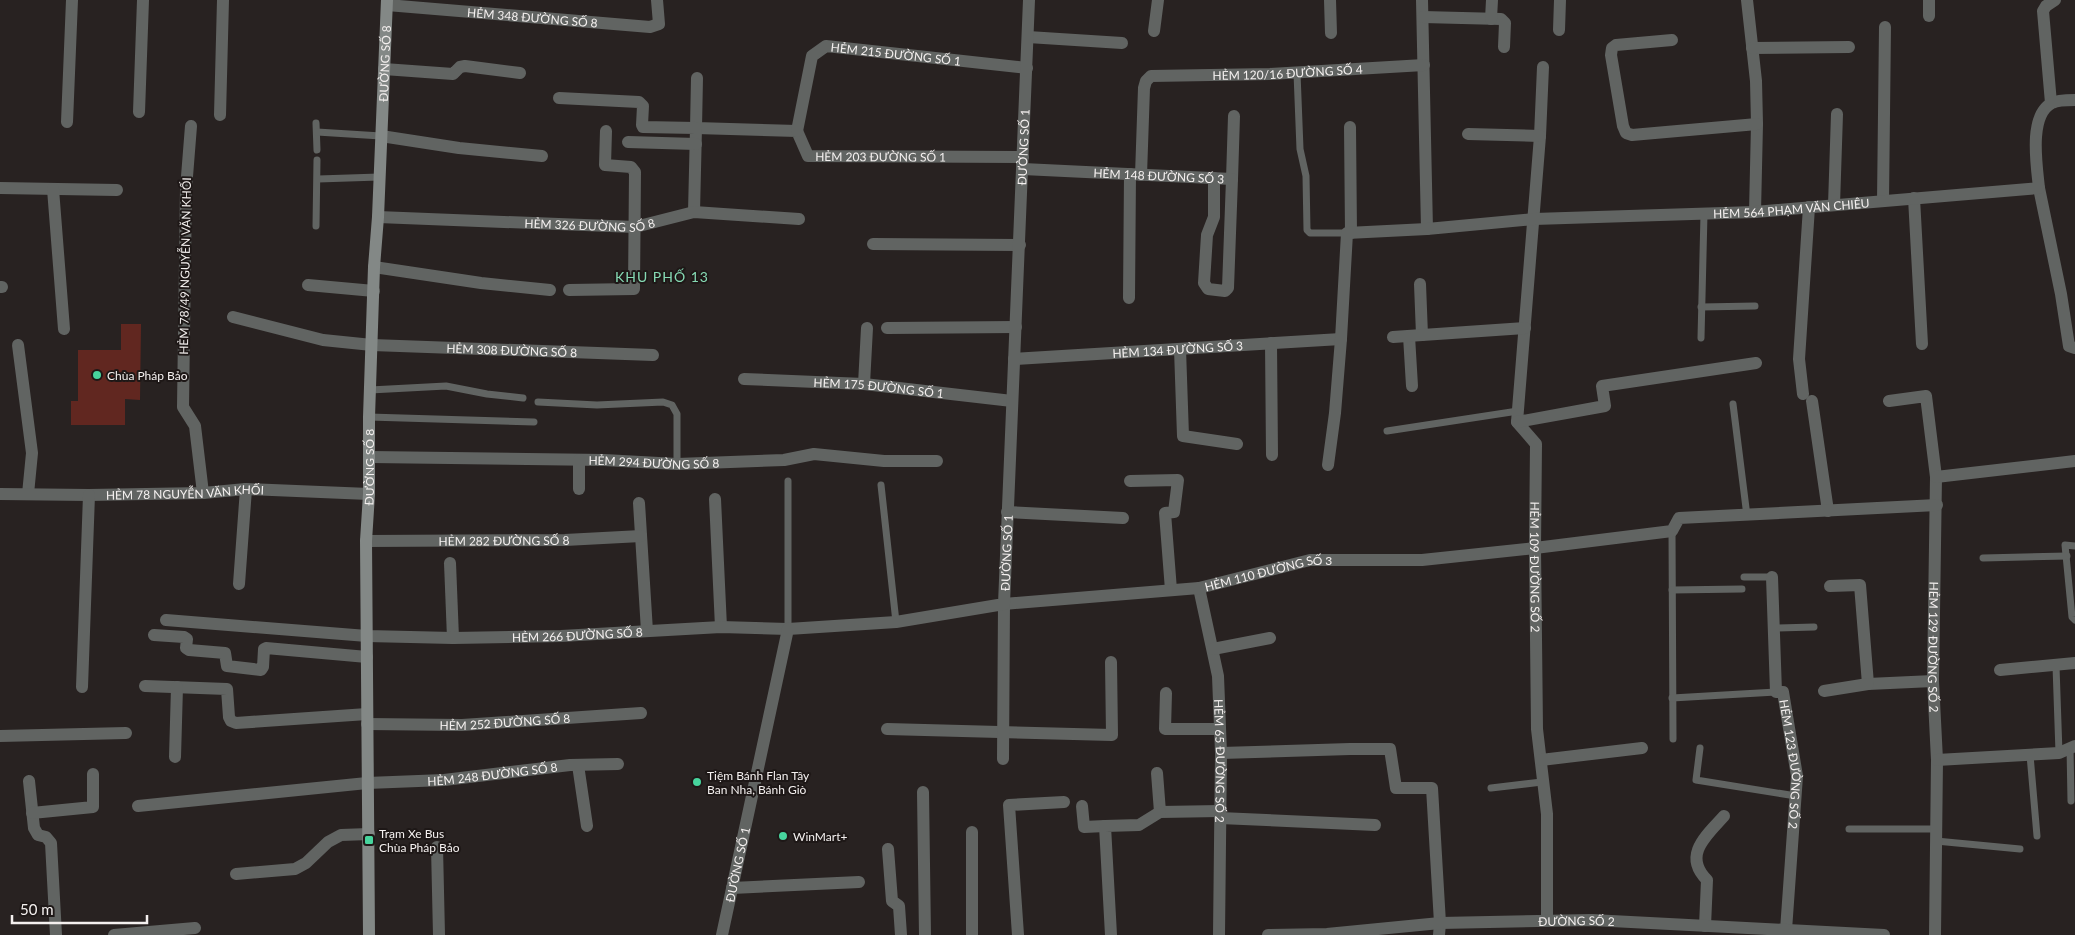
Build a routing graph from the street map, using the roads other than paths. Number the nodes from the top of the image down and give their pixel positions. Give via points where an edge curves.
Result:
1 (72, 0) edge
2 (143, 0) edge
3 (223, 0) edge
4 (657, 0) edge
5 (1029, 0) edge
6 (1158, 0) edge
7 (1330, 0) edge
8 (1422, 0) edge
9 (1492, 0) edge
10 (1560, 0) edge
11 (1747, 0) edge
12 (1929, 0) edge
13 (2055, 0) edge
14 (387, 3) edge
15 (1929, 16) dead end
16 (1423, 17) junction
17 (1491, 18) junction
18 (1885, 27) dead end
19 (1559, 30) dead end
20 (1154, 31) dead end
21 (1331, 33) dead end
22 (1028, 38) junction
23 (1672, 40) dead end
24 (1122, 43) dead end
25 (1504, 47) dead end
26 (1849, 47) dead end
27 (1752, 48) junction
28 (1424, 65) junction
29 (384, 68) junction
30 (1027, 68) junction
31 (1543, 68) dead end
32 (1297, 73) junction
33 (520, 74) dead end
34 (697, 78) dead end
35 (559, 98) dead end
36 (2075, 100) edge
37 (2051, 103) junction
38 (139, 112) dead end
39 (1838, 114) dead end
40 (220, 115) dead end
41 (1234, 116) dead end
42 (67, 122) dead end
43 (316, 123) dead end
44 (1757, 124) junction
45 (190, 126) dead end
46 (1350, 127) dead end
47 (696, 128) junction
48 (606, 131) dead end
49 (797, 131) junction
50 (316, 132) junction
51 (1468, 134) dead end
52 (381, 136) junction
53 (1540, 136) junction
54 (628, 142) dead end
55 (696, 144) junction
56 (317, 150) dead end
57 (542, 156) dead end
58 (317, 160) dead end
59 (1023, 163) junction
60 (1136, 175) junction
61 (379, 177) junction
62 (1214, 178) junction
63 (318, 179) junction
64 (1232, 179) junction
65 (0, 188) edge
66 (2039, 188) junction
67 (53, 189) junction
68 (117, 190) dead end
69 (1914, 198) junction
70 (1883, 201) junction
71 (1834, 205) junction
72 (1809, 207) junction
73 (694, 212) junction
74 (1755, 212) junction
75 (1704, 214) junction
76 (378, 217) junction
77 (800, 219) dead end
78 (1534, 219) junction
79 (316, 226) dead end
80 (636, 227) junction
81 (1427, 228) junction
82 (1349, 233) junction
83 (873, 244) dead end
84 (1020, 245) junction
85 (374, 267) junction
86 (1420, 284) dead end
87 (308, 285) dead end
88 (550, 290) dead end
89 (569, 290) dead end
90 (374, 291) junction
91 (1129, 298) dead end
92 (1755, 306) dead end
93 (1702, 307) junction
94 (233, 316) dead end
95 (1016, 327) junction
96 (868, 328) dead end
97 (887, 328) dead end
98 (1525, 328) junction
99 (64, 329) dead end
100 (1415, 335) junction
101 (1393, 337) dead end
102 (1701, 338) dead end
103 (1341, 339) junction
104 (1271, 343) junction
105 (18, 344) dead end
106 (1922, 344) dead end
107 (372, 345) junction
108 (2075, 348) edge
109 (1180, 349) junction
110 (653, 355) dead end
111 (1014, 359) junction
112 (1756, 363) dead end
113 (744, 379) dead end
114 (864, 384) junction
115 (1412, 386) dead end
116 (370, 390) junction
117 (523, 398) dead end
118 (1012, 401) junction
119 (1889, 401) dead end
120 (538, 402) dead end
121 (1733, 404) dead end
122 (1518, 416) junction
123 (369, 417) junction
124 (534, 422) dead end
125 (1387, 431) dead end
126 (1237, 444) dead end
127 (1272, 455) dead end
128 (370, 457) junction
129 (580, 460) junction
130 (937, 461) dead end
131 (2075, 461) edge
132 (677, 464) junction
133 (1328, 465) dead end
134 (1936, 477) junction
135 (1130, 480) dead end
136 (788, 481) dead end
137 (882, 485) dead end
138 (579, 488) dead end
139 (246, 489) junction
140 (203, 493) junction
141 (0, 494) edge
142 (28, 494) junction
143 (370, 494) junction
144 (89, 495) junction
145 (715, 499) dead end
146 (639, 503) dead end
147 (1937, 505) junction
148 (1828, 511) junction
149 (1007, 512) junction
150 (1747, 516) junction
151 (1123, 518) dead end
152 (1672, 531) junction
153 (641, 536) junction
154 (366, 540) junction
155 (2075, 546) edge
156 (1535, 548) junction
157 (2067, 556) junction
158 (1983, 558) dead end
159 (450, 563) dead end
160 (1744, 576) dead end
161 (1772, 577) joint
162 (239, 584) dead end
163 (1830, 586) dead end
164 (1199, 588) junction
165 (1742, 589) dead end
166 (1171, 590) junction
167 (1672, 590) junction
168 (1004, 604) junction
169 (166, 620) dead end
170 (2075, 620) edge
171 (896, 622) junction
172 (721, 627) junction
173 (1814, 627) dead end
174 (1774, 628) junction
175 (788, 629) junction
176 (647, 630) junction
177 (154, 635) dead end
178 (367, 636) junction
179 (453, 638) junction
180 (1270, 638) dead end
181 (1213, 649) junction
182 (367, 657) junction
183 (1111, 662) dead end
184 (2075, 664) edge
185 (2056, 666) junction
186 (2000, 670) dead end
187 (1934, 681) junction
188 (1868, 684) junction
189 (145, 686) dead end
190 (82, 687) dead end
191 (177, 687) junction
192 (1776, 692) junction
193 (1824, 692) dead end
194 (1166, 693) dead end
195 (1672, 698) junction
196 (641, 713) dead end
197 (367, 719) junction
198 (887, 729) dead end
199 (1220, 729) junction
200 (1004, 732) junction
201 (126, 733) dead end
202 (0, 736) edge
203 (1672, 739) dead end
204 (1642, 748) dead end
205 (1700, 748) dead end
206 (2068, 749) edge
207 (1221, 753) junction
208 (2030, 755) junction
209 (175, 757) dead end
210 (1003, 759) dead end
211 (1541, 760) junction
212 (1937, 760) junction
213 (618, 764) dead end
214 (578, 765) junction
215 (1157, 773) dead end
216 (92, 774) dead end
217 (29, 781) dead end
218 (1542, 782) junction
219 (367, 784) junction
220 (1491, 788) dead end
221 (923, 792) dead end
222 (1796, 796) junction
223 (2071, 801) dead end
224 (1064, 802) dead end
225 (138, 806) dead end
226 (1082, 806) dead end
227 (1160, 812) junction
228 (32, 813) junction
229 (1220, 815) junction
230 (1724, 816) dead end
231 (1375, 825) dead end
232 (587, 826) dead end
233 (1105, 826) junction
234 (1849, 829) dead end
235 (972, 832) dead end
236 (369, 834) junction
237 (1936, 835) junction
238 (2037, 836) dead end
239 (437, 847) dead end
240 (888, 849) dead end
241 (2020, 849) dead end
242 (236, 874) dead end
243 (859, 882) dead end
244 (732, 888) junction
245 (1547, 921) junction
246 (1704, 926) junction
247 (195, 928) dead end
248 (1439, 929) edge
249 (1786, 930) junction
250 (56, 935) edge
251 (114, 935) edge
252 (369, 935) edge
253 (439, 935) edge
254 (722, 935) edge
255 (901, 935) edge
256 (925, 935) edge
257 (972, 935) edge
258 (1018, 935) edge
259 (1111, 935) edge
260 (1219, 935) edge
261 (1268, 935) edge
262 (1884, 935) edge
263 (1935, 935) edge

1 - 42 street
2 - 38 street
3 - 40 street
4 - 14 street, HẺM 348 ĐƯỜNG SỐ 8 via 658,24 650,27
5 - 22 street, ĐƯỜNG SỐ 1
6 - 20 street
7 - 21 street
8 - 16 street
9 - 17 street
10 - 19 street
11 - 27 street
12 - 15 street
13 - 37 street via 2043,11
14 - 29 street, ĐƯỜNG SỐ 8
16 - 17 street
16 - 28 street
17 - 25 street via 1504,20
18 - 70 street
22 - 24 street
22 - 30 street, ĐƯỜNG SỐ 1
23 - 44 street via 1612,48 1626,133
26 - 27 street
27 - 44 street
28 - 32 street, HẺM 120/16 ĐƯỜNG SỐ 4
28 - 81 street
29 - 33 street via 453,74 465,66
29 - 52 street, ĐƯỜNG SỐ 8
30 - 49 street, HẺM 215 ĐƯỜNG SỐ 1 via 826,46 812,56
30 - 59 street, ĐƯỜNG SỐ 1
31 - 53 street
32 - 60 street, HẺM 120/16 ĐƯỜNG SỐ 4 via 1151,76 1144,88
32 - 82 lane via 1308,230 1310,233
34 - 47 street
35 - 47 street via 639,102 643,106 643,127
36 - 37 street
37 - 66 street via 2040,115 2035,139
39 - 71 street
41 - 64 street, HẺM 148 ĐƯỜNG SỐ 3
43 - 50 lane
44 - 74 street
45 - 140 street, HẺM 78/49 NGUYỄN VĂN KHỐI via 183,407 194,426
46 - 82 street
47 - 49 street
47 - 55 street
48 - 80 street via 605,164 634,169
49 - 59 street, HẺM 203 ĐƯỜNG SỐ 1 via 808,156
50 - 52 lane
50 - 56 lane
51 - 53 street
52 - 57 street
52 - 61 street, ĐƯỜNG SỐ 8
53 - 78 street
54 - 55 street
55 - 73 street
58 - 63 lane
59 - 60 street, HẺM 148 ĐƯỜNG SỐ 3
59 - 84 street, ĐƯỜNG SỐ 1
60 - 62 street, HẺM 148 ĐƯỜNG SỐ 3
60 - 91 street
61 - 63 lane
61 - 76 street, ĐƯỜNG SỐ 8
62 - 64 street, HẺM 148 ĐƯỜNG SỐ 3
62 - 64 street via 1214,217 1207,235 1204,283 1208,289 1225,291 1228,288
63 - 79 lane
65 - 67 street
66 - 69 street, HẺM 564 PHẠM VĂN CHIÊU
66 - 108 street via 2062,294 2069,346
67 - 68 street
67 - 99 street
69 - 70 street, HẺM 564 PHẠM VĂN CHIÊU
69 - 106 street
70 - 71 street, HẺM 564 PHẠM VĂN CHIÊU
71 - 72 street, HẺM 564 PHẠM VĂN CHIÊU
72 - 74 street, HẺM 564 PHẠM VĂN CHIÊU
72 - 148 street via 1799,359
73 - 77 street, HẺM 326 ĐƯỜNG SỐ 8
73 - 80 street, HẺM 326 ĐƯỜNG SỐ 8
74 - 75 street, HẺM 564 PHẠM VĂN CHIÊU
75 - 78 street, HẺM 564 PHẠM VĂN CHIÊU
75 - 93 lane
76 - 80 street, HẺM 326 ĐƯỜNG SỐ 8
76 - 85 street, ĐƯỜNG SỐ 8
78 - 81 street, HẺM 564 PHẠM VĂN CHIÊU
78 - 98 street
80 - 89 street via 634,288
81 - 82 street, HẺM 564 PHẠM VĂN CHIÊU
82 - 103 street
83 - 84 street
84 - 95 street, ĐƯỜNG SỐ 1
85 - 88 street
85 - 90 street, ĐƯỜNG SỐ 8
86 - 100 street
87 - 90 street
90 - 107 street, ĐƯỜNG SỐ 8
92 - 93 lane
93 - 102 lane
94 - 107 street, HẺM 308 ĐƯỜNG SỐ 8 via 323,340
95 - 97 street
95 - 111 street, ĐƯỜNG SỐ 1
96 - 114 street
98 - 100 street
98 - 122 street
100 - 101 street
100 - 115 street
103 - 104 street, HẺM 134 ĐƯỜNG SỐ 3
103 - 133 street
104 - 109 street, HẺM 134 ĐƯỜNG SỐ 3
104 - 127 street
105 - 142 street via 32,453
107 - 110 street, HẺM 308 ĐƯỜNG SỐ 8
107 - 116 street, ĐƯỜNG SỐ 8
109 - 111 street, HẺM 134 ĐƯỜNG SỐ 3
109 - 126 street via 1183,436
111 - 118 street, ĐƯỜNG SỐ 1
112 - 122 street via 1602,386 1605,406
113 - 114 street, HẺM 175 ĐƯỜNG SỐ 1
114 - 118 street, HẺM 175 ĐƯỜNG SỐ 1
116 - 117 lane via 446,386
116 - 123 street, ĐƯỜNG SỐ 8
118 - 149 street, ĐƯỜNG SỐ 1
119 - 134 street, HẺM 129 ĐƯỜNG SỐ 2 via 1926,396
120 - 132 lane via 597,405 663,402 672,405 677,414
121 - 150 lane
122 - 125 lane
122 - 156 street, HẺM 109 ĐƯỜNG SỐ 2 via 1536,444
123 - 124 lane
123 - 128 street, ĐƯỜNG SỐ 8
128 - 129 street, HẺM 294 ĐƯỜNG SỐ 8
128 - 143 street, ĐƯỜNG SỐ 8
129 - 132 street, HẺM 294 ĐƯỜNG SỐ 8
129 - 138 street
130 - 132 street, HẺM 294 ĐƯỜNG SỐ 8 via 884,461 814,454 784,460
131 - 134 street
134 - 147 street, HẺM 129 ĐƯỜNG SỐ 2
135 - 166 street via 1178,480 1174,512 1165,513
136 - 175 lane
137 - 171 lane
139 - 140 street, HẺM 78 NGUYỄN VĂN KHỐI
139 - 143 street, HẺM 78 NGUYỄN VĂN KHỐI
139 - 162 street
140 - 144 street, HẺM 78 NGUYỄN VĂN KHỐI
141 - 142 street, HẺM 78 NGUYỄN VĂN KHỐI
142 - 144 street, HẺM 78 NGUYỄN VĂN KHỐI
143 - 154 street, ĐƯỜNG SỐ 8
144 - 190 street
145 - 172 street
146 - 153 street
147 - 148 street
147 - 187 street, HẺM 129 ĐƯỜNG SỐ 2
148 - 150 street
149 - 151 street
149 - 168 street, ĐƯỜNG SỐ 1
150 - 152 street via 1679,518
152 - 156 street, HẺM 110 ĐƯỜNG SỐ 3
152 - 167 lane
153 - 154 street, HẺM 282 ĐƯỜNG SỐ 8 via 564,540
153 - 176 street
154 - 178 street, ĐƯỜNG SỐ 8
155 - 157 lane via 2065,545
156 - 164 street, HẺM 110 ĐƯỜNG SỐ 3 via 1422,560 1310,560
156 - 211 street, HẺM 109 ĐƯỜNG SỐ 2 via 1537,729
157 - 158 lane
157 - 170 lane via 2072,617
159 - 179 street
160 - 161 lane
161 - 174 street, HẺM 123 ĐƯỜNG SỐ 2
163 - 188 street via 1860,585
164 - 166 street, HẺM 110 ĐƯỜNG SỐ 3
164 - 181 street, HẺM 65 ĐƯỜNG SỐ 2
165 - 167 lane
166 - 168 street, HẺM 110 ĐƯỜNG SỐ 3
167 - 195 lane
168 - 171 street, ĐƯỜNG SỐ 1
168 - 200 street
169 - 178 street, HẺM 266 ĐƯỜNG SỐ 8
171 - 175 street, ĐƯỜNG SỐ 1
172 - 175 street, HẺM 266 ĐƯỜNG SỐ 8
172 - 176 street, HẺM 266 ĐƯỜNG SỐ 8
173 - 174 lane
174 - 192 street, HẺM 123 ĐƯỜNG SỐ 2
175 - 244 street, ĐƯỜNG SỐ 1
176 - 179 street, HẺM 266 ĐƯỜNG SỐ 8
177 - 182 street via 184,637 189,650 225,653 226,666 261,670 264,648
178 - 179 street, HẺM 266 ĐƯỜNG SỐ 8
178 - 182 street, ĐƯỜNG SỐ 8
180 - 181 street
181 - 199 street, HẺM 65 ĐƯỜNG SỐ 2 via 1218,676
182 - 197 street, ĐƯỜNG SỐ 8
183 - 200 street via 1112,735
184 - 185 street
185 - 186 street
185 - 206 lane
187 - 188 street
187 - 212 street, HẺM 129 ĐƯỜNG SỐ 2
188 - 193 street
189 - 191 street
191 - 197 street, HẺM 252 ĐƯỜNG SỐ 8 via 227,690 229,717 236,723
191 - 209 street
192 - 195 lane
192 - 222 street, HẺM 123 ĐƯỜNG SỐ 2 via 1783,692 1797,776
194 - 199 street via 1165,729
195 - 203 lane
196 - 197 street, HẺM 252 ĐƯỜNG SỐ 8 via 462,725
197 - 219 street, ĐƯỜNG SỐ 8
198 - 200 street
199 - 207 street, HẺM 65 ĐƯỜNG SỐ 2
200 - 210 street
201 - 202 street
204 - 211 street
205 - 222 lane via 1696,780
206 - 208 street
206 - 223 lane
207 - 229 street, HẺM 65 ĐƯỜNG SỐ 2
207 - 248 street via 1390,749 1396,788 1432,788
208 - 212 street
208 - 238 lane
211 - 218 street, HẺM 109 ĐƯỜNG SỐ 2
212 - 237 street, HẺM 129 ĐƯỜNG SỐ 2
213 - 214 street, HẺM 248 ĐƯỜNG SỐ 8
214 - 219 street, HẺM 248 ĐƯỜNG SỐ 8 via 444,780
214 - 232 street
215 - 227 street
216 - 228 street via 93,807
217 - 228 street
218 - 220 lane
218 - 245 street, HẺM 109 ĐƯỜNG SỐ 2 via 1546,814
219 - 225 street, HẺM 248 ĐƯỜNG SỐ 8
219 - 236 street, ĐƯỜNG SỐ 8
221 - 256 street
222 - 249 street, HẺM 123 ĐƯỜNG SỐ 2
224 - 258 street via 1009,805
226 - 233 street via 1084,827
227 - 229 street
227 - 233 street via 1139,825
228 - 250 street via 38,835 51,843
229 - 231 street
229 - 260 street, HẺM 65 ĐƯỜNG SỐ 2
230 - 246 street via 1701,842 1696,854 1701,873 1708,880
233 - 259 street
234 - 237 lane
235 - 257 street
236 - 242 street via 341,835 295,869
236 - 252 street, ĐƯỜNG SỐ 8
237 - 241 lane
237 - 263 street, HẺM 129 ĐƯỜNG SỐ 2
239 - 253 street
240 - 255 street via 892,901 899,906
243 - 244 street
244 - 254 street, ĐƯỜNG SỐ 1
245 - 246 street, ĐƯỜNG SỐ 2
245 - 248 street, ĐƯỜNG SỐ 2
246 - 249 street, ĐƯỜNG SỐ 2
247 - 251 street
248 - 261 street, ĐƯỜNG SỐ 2
249 - 262 street, ĐƯỜNG SỐ 2

